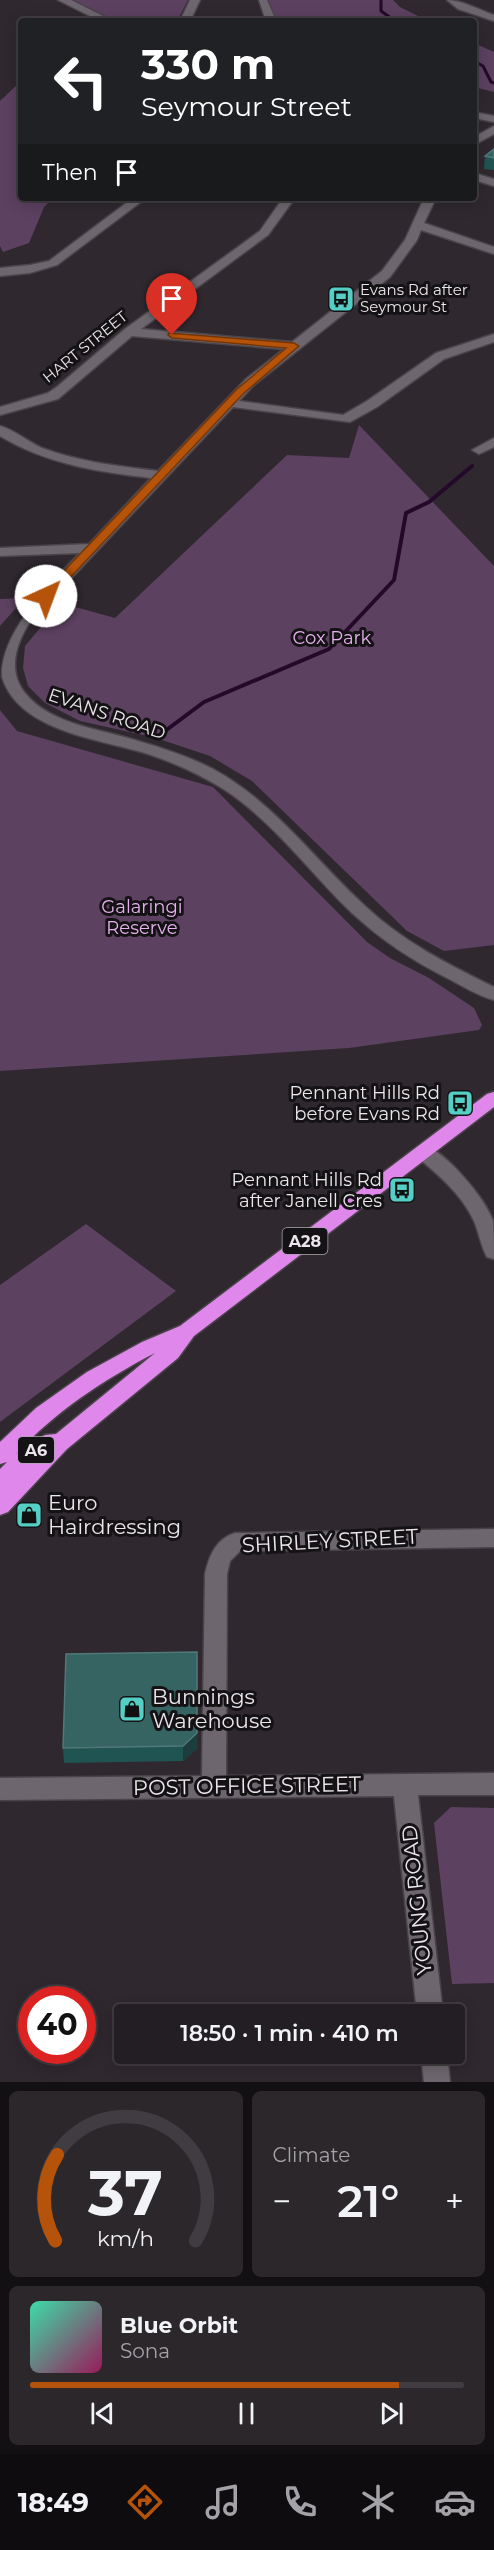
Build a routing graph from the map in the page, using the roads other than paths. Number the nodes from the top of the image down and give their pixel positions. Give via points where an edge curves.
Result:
1 (63, 0) edge
2 (195, 0) edge
3 (452, 0) edge
4 (263, 1) edge
5 (102, 18) edge
6 (186, 18) edge
7 (271, 18) edge
8 (494, 18) edge
9 (477, 115) edge
10 (494, 119) edge
11 (494, 129) edge
12 (477, 140) edge
13 (477, 177) edge
14 (494, 183) edge
15 (136, 201) edge
16 (287, 201) edge
17 (429, 201) edge
18 (419, 225) junction
19 (494, 251) edge
20 (0, 272) edge
21 (129, 332) junction
22 (494, 338) edge
23 (294, 346) junction
24 (229, 403) junction
25 (0, 411) edge
26 (0, 430) edge
27 (494, 442) edge
28 (479, 450) dead end
29 (166, 470) junction
30 (91, 548) junction
31 (0, 552) edge
32 (494, 994) edge
33 (494, 1098) edge
34 (424, 1152) junction
35 (494, 1252) edge
36 (187, 1331) junction
37 (77, 1427) junction
38 (0, 1456) edge
39 (0, 1482) edge
40 (0, 1506) edge
41 (494, 1538) edge
42 (494, 1784) edge
43 (405, 1785) junction
44 (214, 1787) junction
45 (0, 1789) edge
46 (429, 2004) edge
47 (435, 2064) edge
48 (437, 2082) edge

1 - 5 street
2 - 6 street
3 - 8 street
4 - 7 street
9 - 10 street
11 - 12 street
13 - 14 street
15 - 20 street via 53,263
16 - 21 street, HART STREET via 264,233
17 - 18 street, EVANS ROAD
18 - 19 street
18 - 23 street, EVANS ROAD via 386,274
21 - 23 street
21 - 25 street, HART STREET via 53,396
22 - 24 street via 440,356 345,419
23 - 24 street, EVANS ROAD
24 - 29 street, EVANS ROAD
26 - 29 street via 82,464
27 - 28 street
29 - 30 street, EVANS ROAD
30 - 31 street
30 - 32 street, EVANS ROAD via 8,642 6,677 21,699 60,723 178,760 227,784 262,811 379,928
33 - 34 highway, A28
34 - 35 street via 470,1196 484,1221
34 - 36 highway, A28
36 - 37 highway, A28 via 171,1352
36 - 38 highway, A28 via 159,1341 100,1374 42,1415
37 - 39 highway, A6 via 28,1455
37 - 40 highway, A28
41 - 44 street, SHIRLEY STREET via 235,1542 220,1557 216,1574
42 - 43 street, POST OFFICE STREET
43 - 44 street, POST OFFICE STREET
43 - 46 street, YOUNG ROAD
44 - 45 street, POST OFFICE STREET
47 - 48 street

